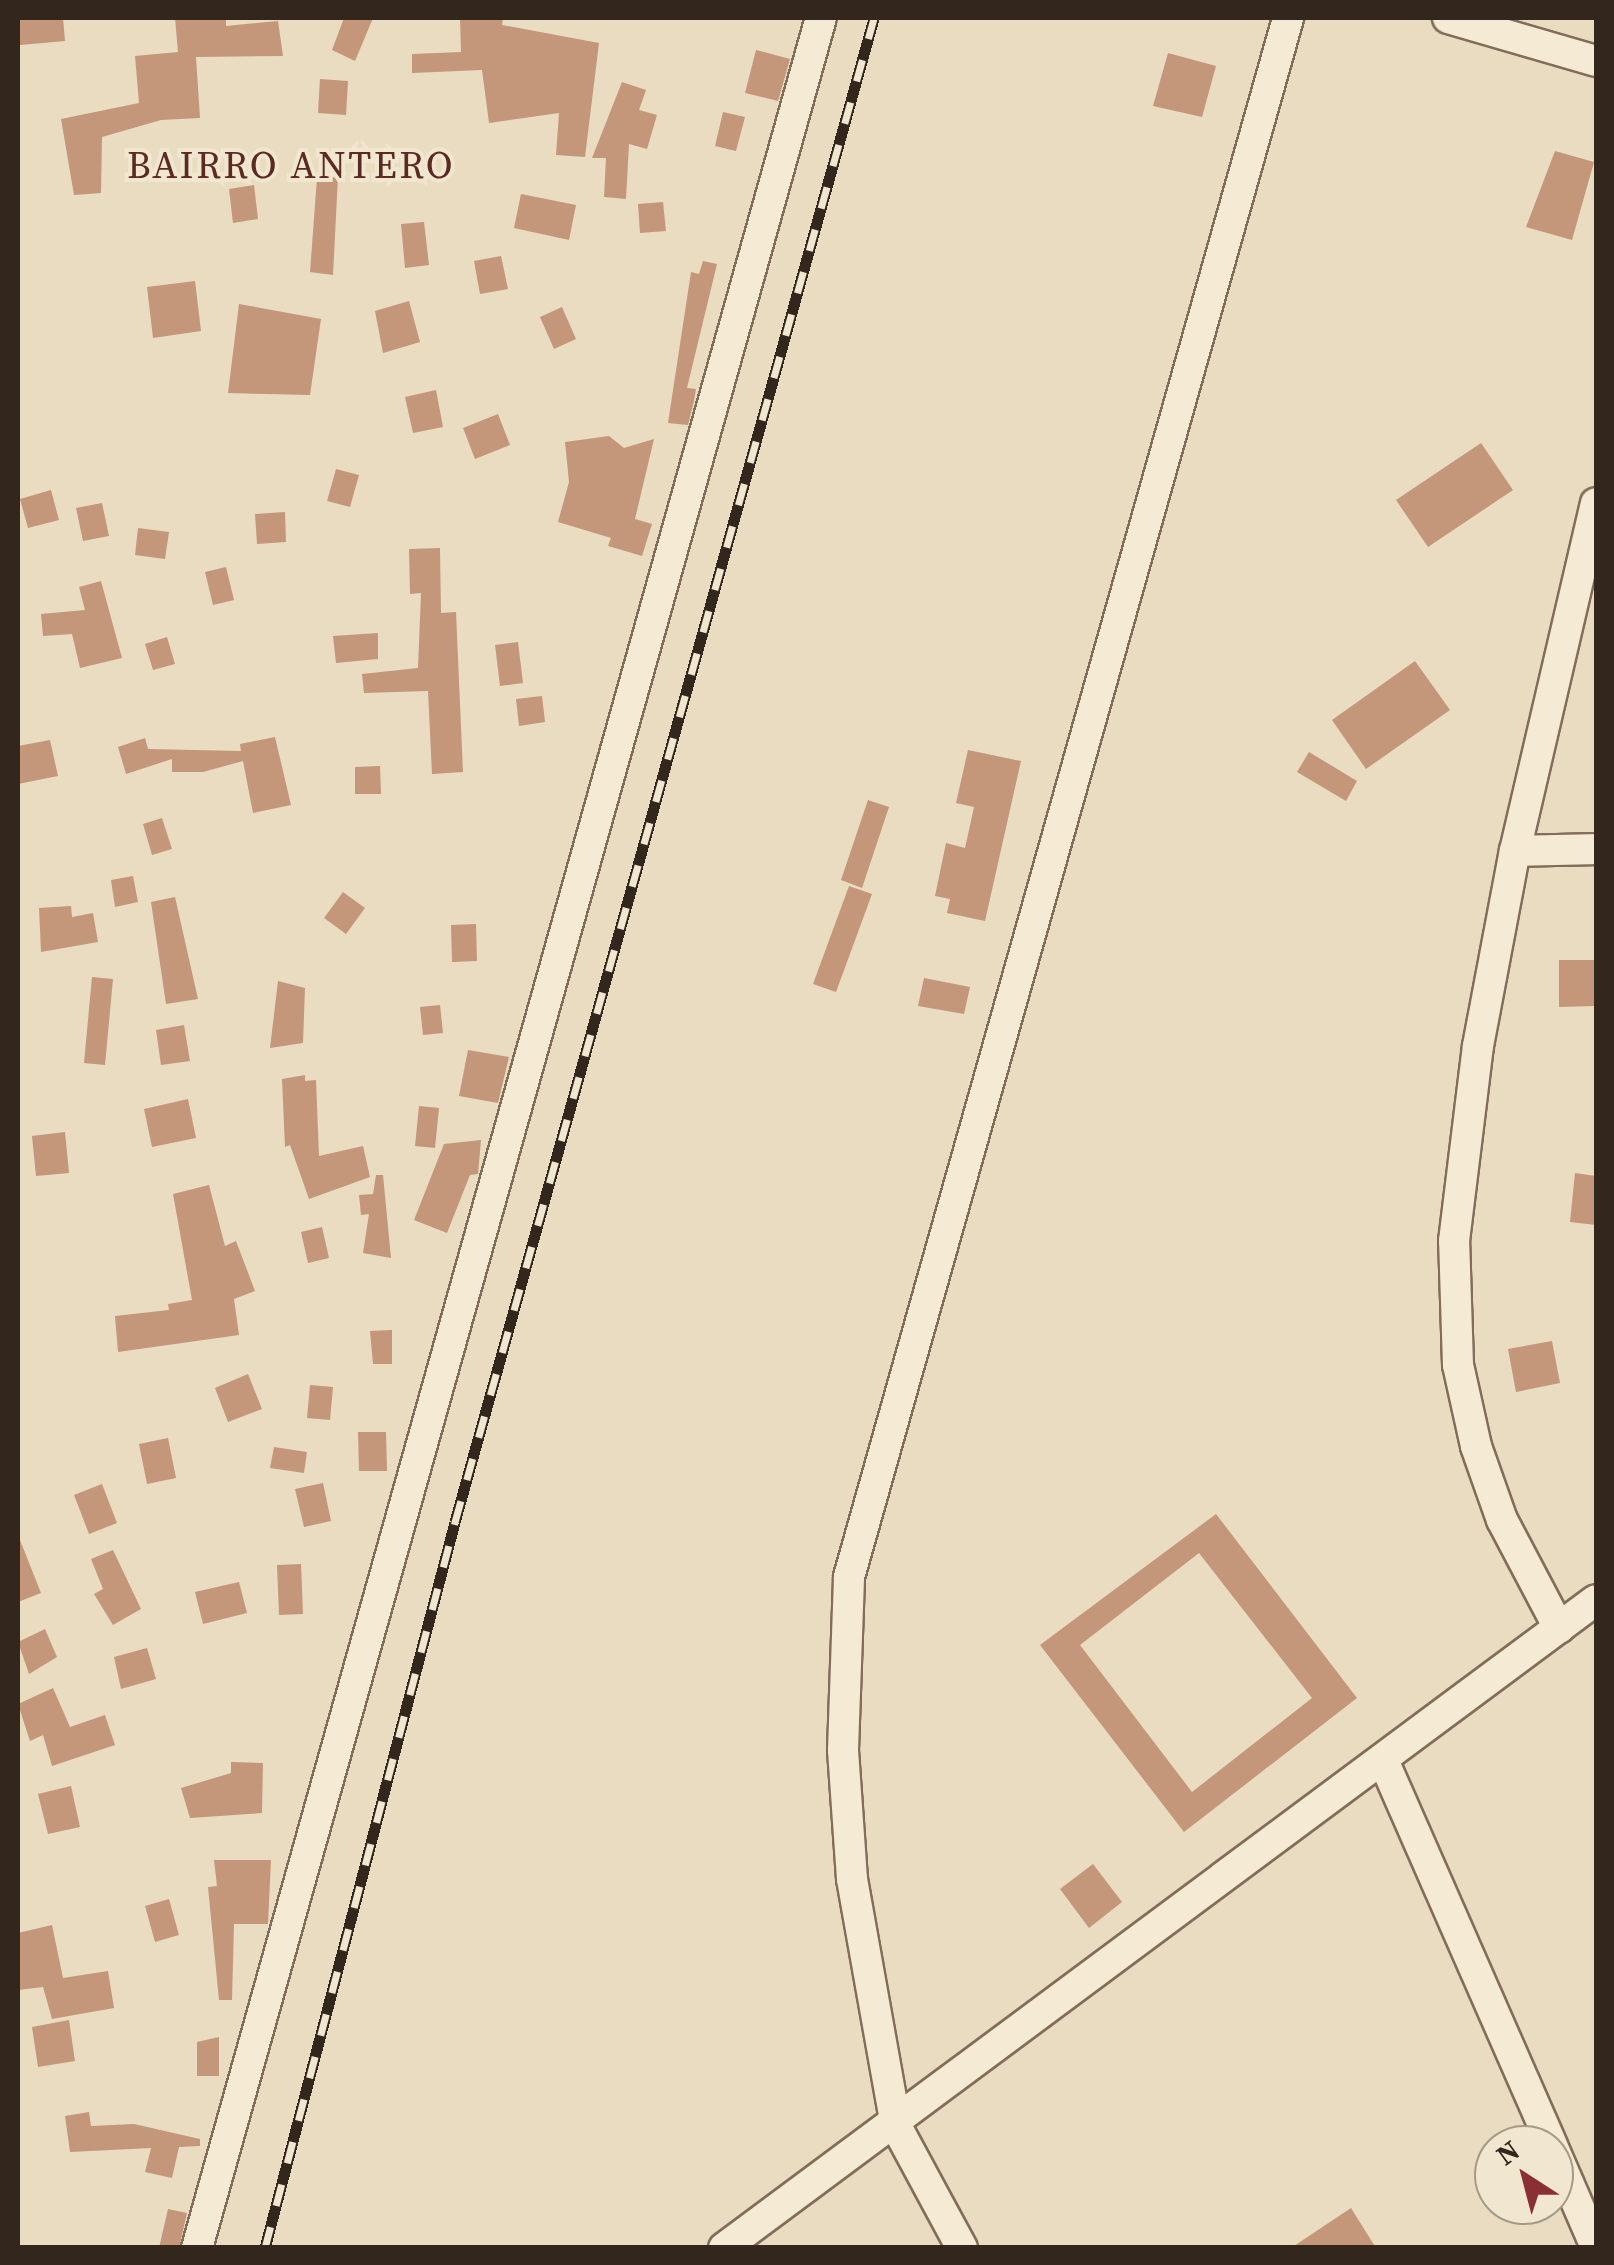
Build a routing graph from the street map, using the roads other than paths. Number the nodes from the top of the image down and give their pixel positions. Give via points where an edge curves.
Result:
1 (821, 18) edge
2 (1288, 18) edge
3 (1448, 18) edge
4 (1596, 61) edge
5 (1596, 503) edge
6 (1596, 849) edge
7 (1514, 851) junction
8 (1596, 1600) edge
9 (1559, 1628) junction
10 (1383, 1760) junction
11 (1543, 2125) edge
12 (896, 2126) junction
13 (1574, 2196) edge
14 (1596, 2247) edge
15 (197, 2248) edge
16 (724, 2248) edge
17 (962, 2248) edge

1 - 15 street
2 - 12 street via 849,1577 843,1750 852,1880
3 - 4 street
5 - 7 street
6 - 7 street
7 - 9 street via 1478,1046 1454,1241 1458,1365 1502,1520
8 - 9 street
9 - 10 street
10 - 11 street
10 - 12 street
12 - 16 street
12 - 17 street
13 - 14 street

